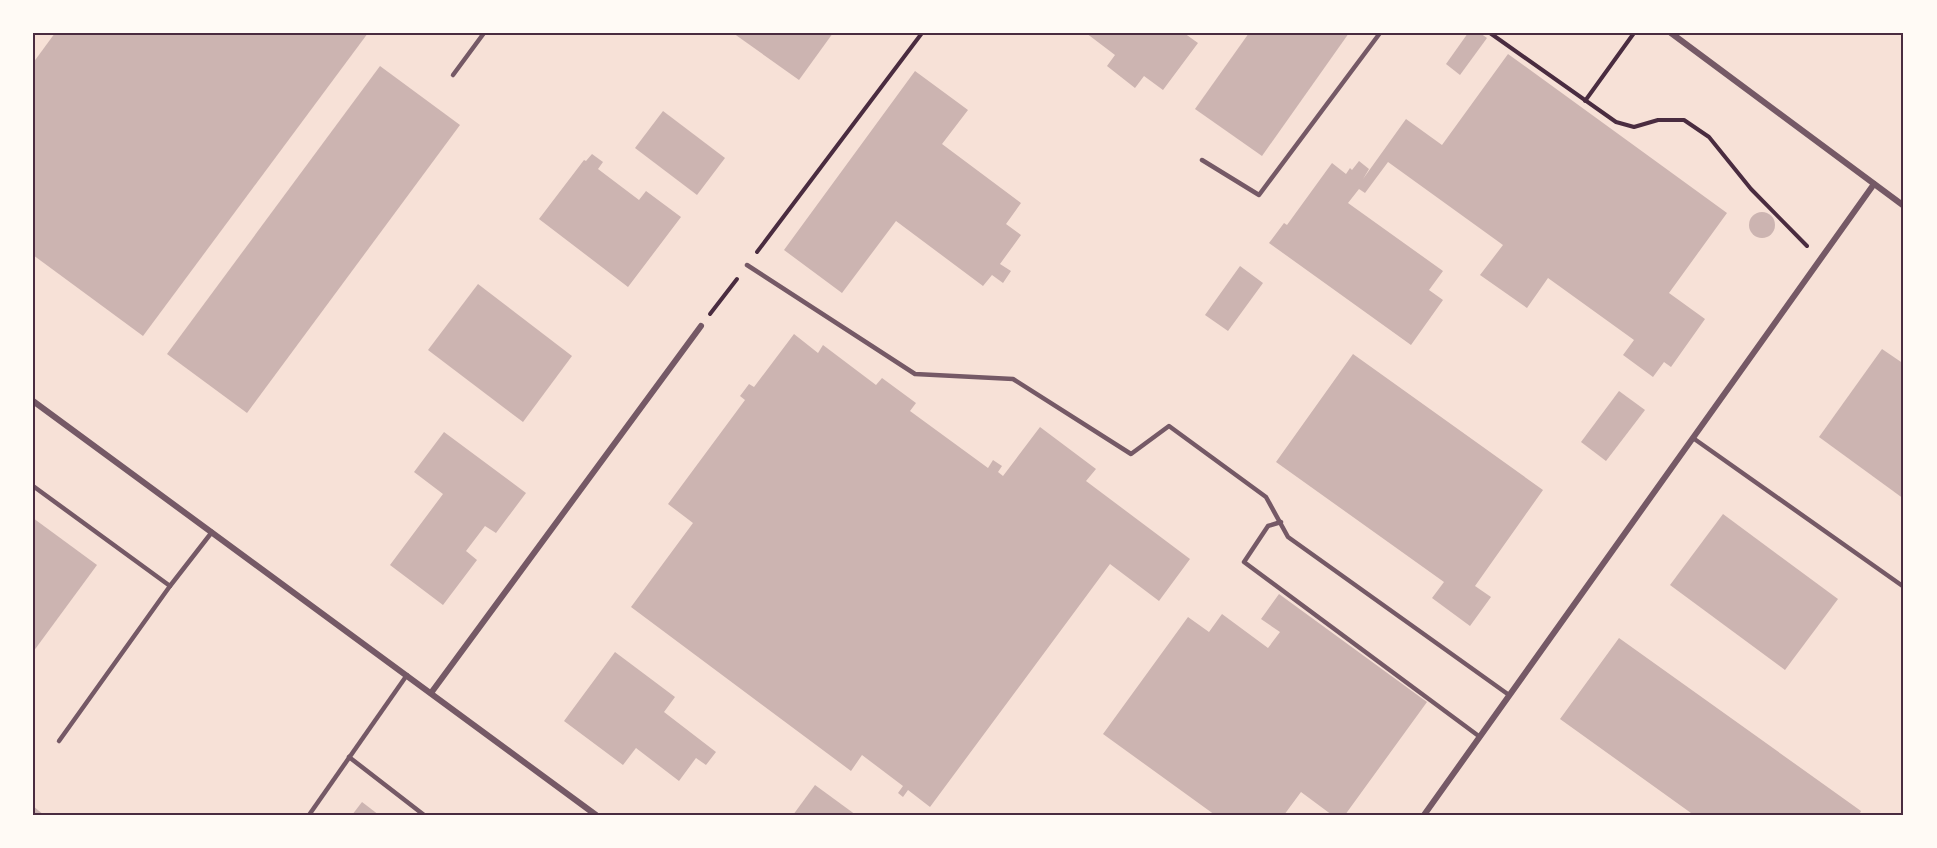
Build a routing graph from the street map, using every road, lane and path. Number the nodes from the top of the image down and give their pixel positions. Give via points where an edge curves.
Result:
1 (484, 33) edge
2 (922, 33) edge
3 (1380, 33) edge
4 (1490, 33) edge
5 (1634, 33) edge
6 (1671, 33) edge
7 (453, 75) dead end
8 (1585, 101) junction
9 (1202, 160) dead end
10 (1874, 184) junction
11 (1904, 206) edge
12 (1820, 260) junction
13 (747, 265) junction
14 (701, 326) joint
15 (33, 401) edge
16 (1693, 438) junction
17 (33, 486) edge
18 (1281, 522) junction
19 (212, 532) junction
20 (170, 585) junction
21 (1904, 587) edge
22 (407, 675) junction
23 (431, 693) junction
24 (1509, 695) junction
25 (1480, 736) junction
26 (59, 741) dead end
27 (349, 757) junction
28 (309, 815) edge
29 (424, 815) edge
30 (596, 815) edge
31 (1424, 815) edge

1 - 7 lane
2 - 13 path
3 - 9 lane via 1259,195
4 - 8 path
5 - 8 path
6 - 10 street
8 - 12 path via 1616,122 1634,127 1658,120 1684,120 1709,137 1751,189
10 - 11 street
10 - 12 street
12 - 16 street
13 - 14 path
13 - 18 lane via 915,374 1013,379 1131,454 1169,426 1266,497
14 - 23 street
15 - 19 street
16 - 21 lane
16 - 24 street
17 - 20 lane
18 - 24 lane via 1288,537
18 - 25 lane via 1268,526 1244,562
19 - 20 lane
19 - 22 street
20 - 26 lane
22 - 23 street
22 - 27 lane
23 - 30 street
24 - 25 street
25 - 31 street
27 - 28 lane
27 - 29 lane

